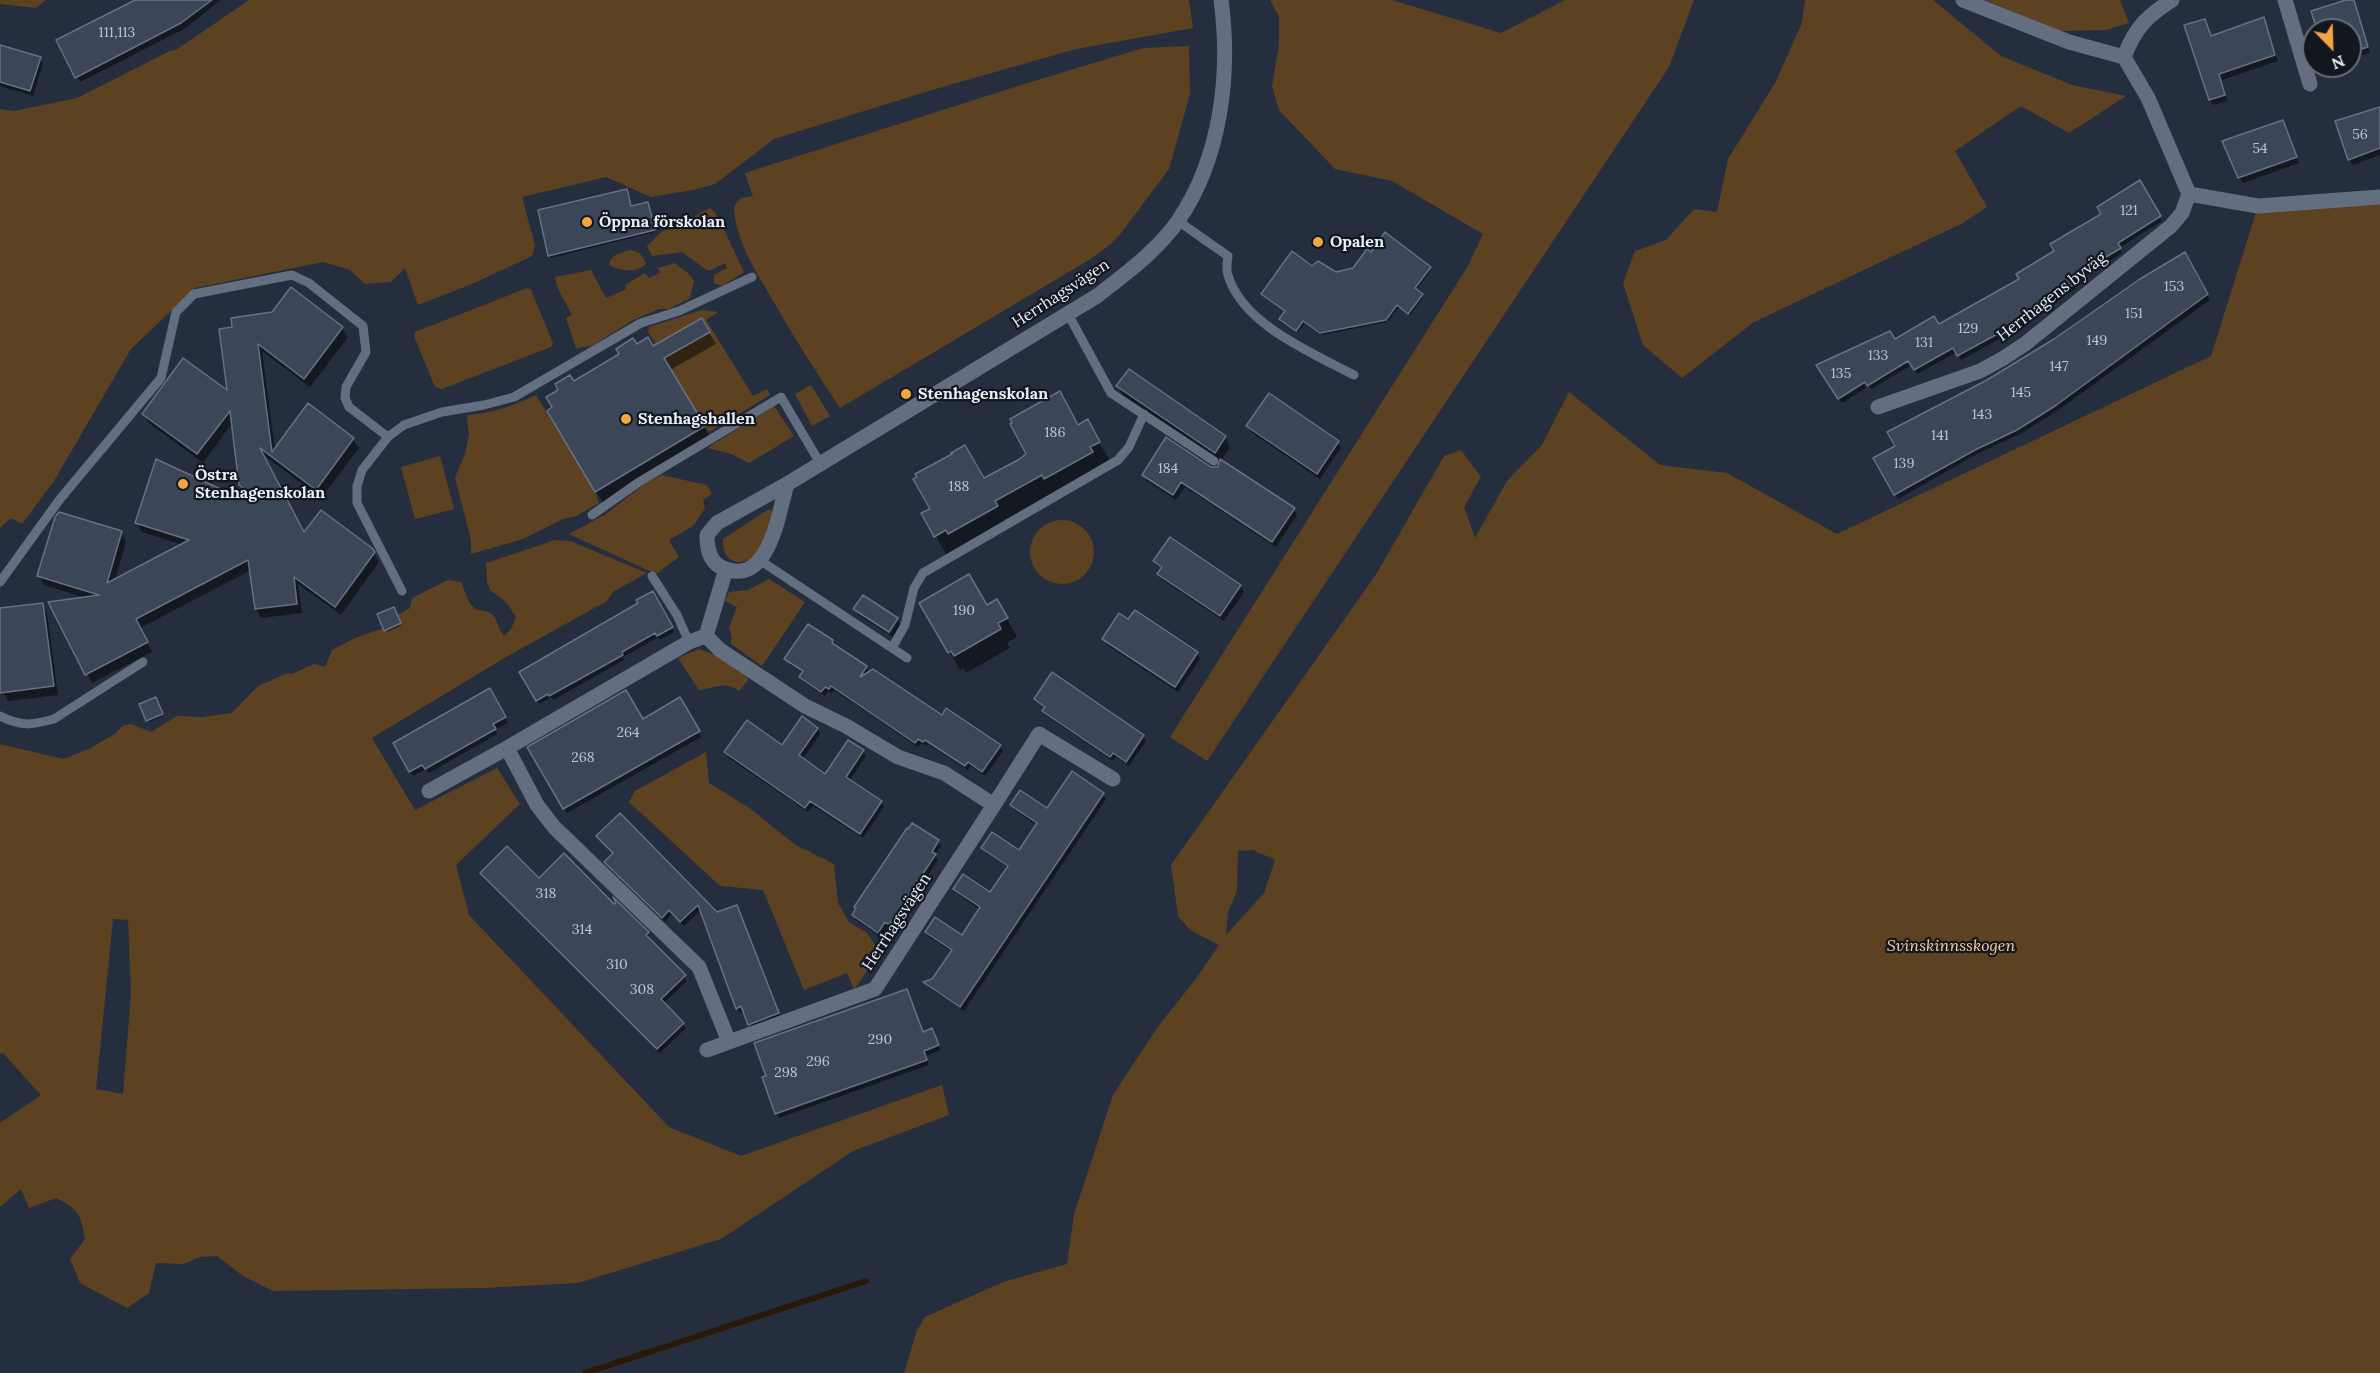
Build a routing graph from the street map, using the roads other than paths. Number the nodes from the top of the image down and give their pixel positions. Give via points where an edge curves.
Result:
1 (1221, 0) edge
2 (1963, 0) edge
3 (2172, 0) edge
4 (2285, 0) edge
5 (2124, 57) junction
6 (2310, 84) dead end
7 (2190, 194) junction
8 (2380, 197) edge
9 (1178, 221) junction
10 (752, 276) dead end
11 (1068, 314) junction
12 (1354, 375) dead end
13 (1878, 407) dead end
14 (1144, 414) junction
15 (388, 436) junction
16 (1214, 461) dead end
17 (820, 463) junction
18 (786, 484) junction
19 (592, 515) dead end
20 (761, 561) junction
21 (726, 569) junction
22 (652, 576) dead end
23 (0, 582) edge
24 (402, 591) dead end
25 (706, 636) junction
26 (689, 642) junction
27 (892, 648) junction
28 (907, 658) dead end
29 (143, 662) dead end
30 (0, 716) edge
31 (507, 748) junction
32 (1113, 779) dead end
33 (429, 790) dead end
34 (994, 805) junction
35 (729, 1042) junction
36 (707, 1050) dead end

1 - 9 street, Herrhagsvägen via 1226,65 1220,112 1207,161
2 - 5 street via 2069,42
3 - 5 street via 2148,16 2133,35
4 - 6 street
5 - 7 street via 2148,98
7 - 8 street via 2258,206
7 - 13 street, Herrhagens byväg via 2171,226 2025,344 1980,371
9 - 11 street, Herrhagsvägen via 1132,268
9 - 12 lane via 1228,256 1227,273 1236,295 1248,310 1298,346
10 - 15 lane via 679,311 641,323 514,397 441,412 404,425
11 - 14 lane via 1111,393
11 - 17 street, Herrhagsvägen
14 - 16 lane
14 - 27 lane via 1130,447 1118,460 923,573 914,588 905,625
15 - 23 lane via 349,407 345,398 346,387 366,352 363,326 309,283 292,275 194,294 176,312 161,378 60,499
15 - 24 lane via 362,470 357,503
17 - 18 street, Herrhagsvägen
17 - 19 lane via 781,397 639,482
18 - 20 street
18 - 21 street, Herrhagsvägen via 717,523 707,535 710,555
20 - 21 street via 743,570
20 - 27 lane
21 - 25 street
22 - 26 lane
25 - 26 street
25 - 34 street via 720,650 805,706 898,757 944,774
26 - 31 street
27 - 28 lane
29 - 30 lane via 54,719 16,725
31 - 33 street
31 - 35 street via 537,805 554,828 699,967
32 - 34 street, Herrhagsvägen via 1039,734
34 - 35 street, Herrhagsvägen via 875,989
35 - 36 street, Herrhagsvägen

